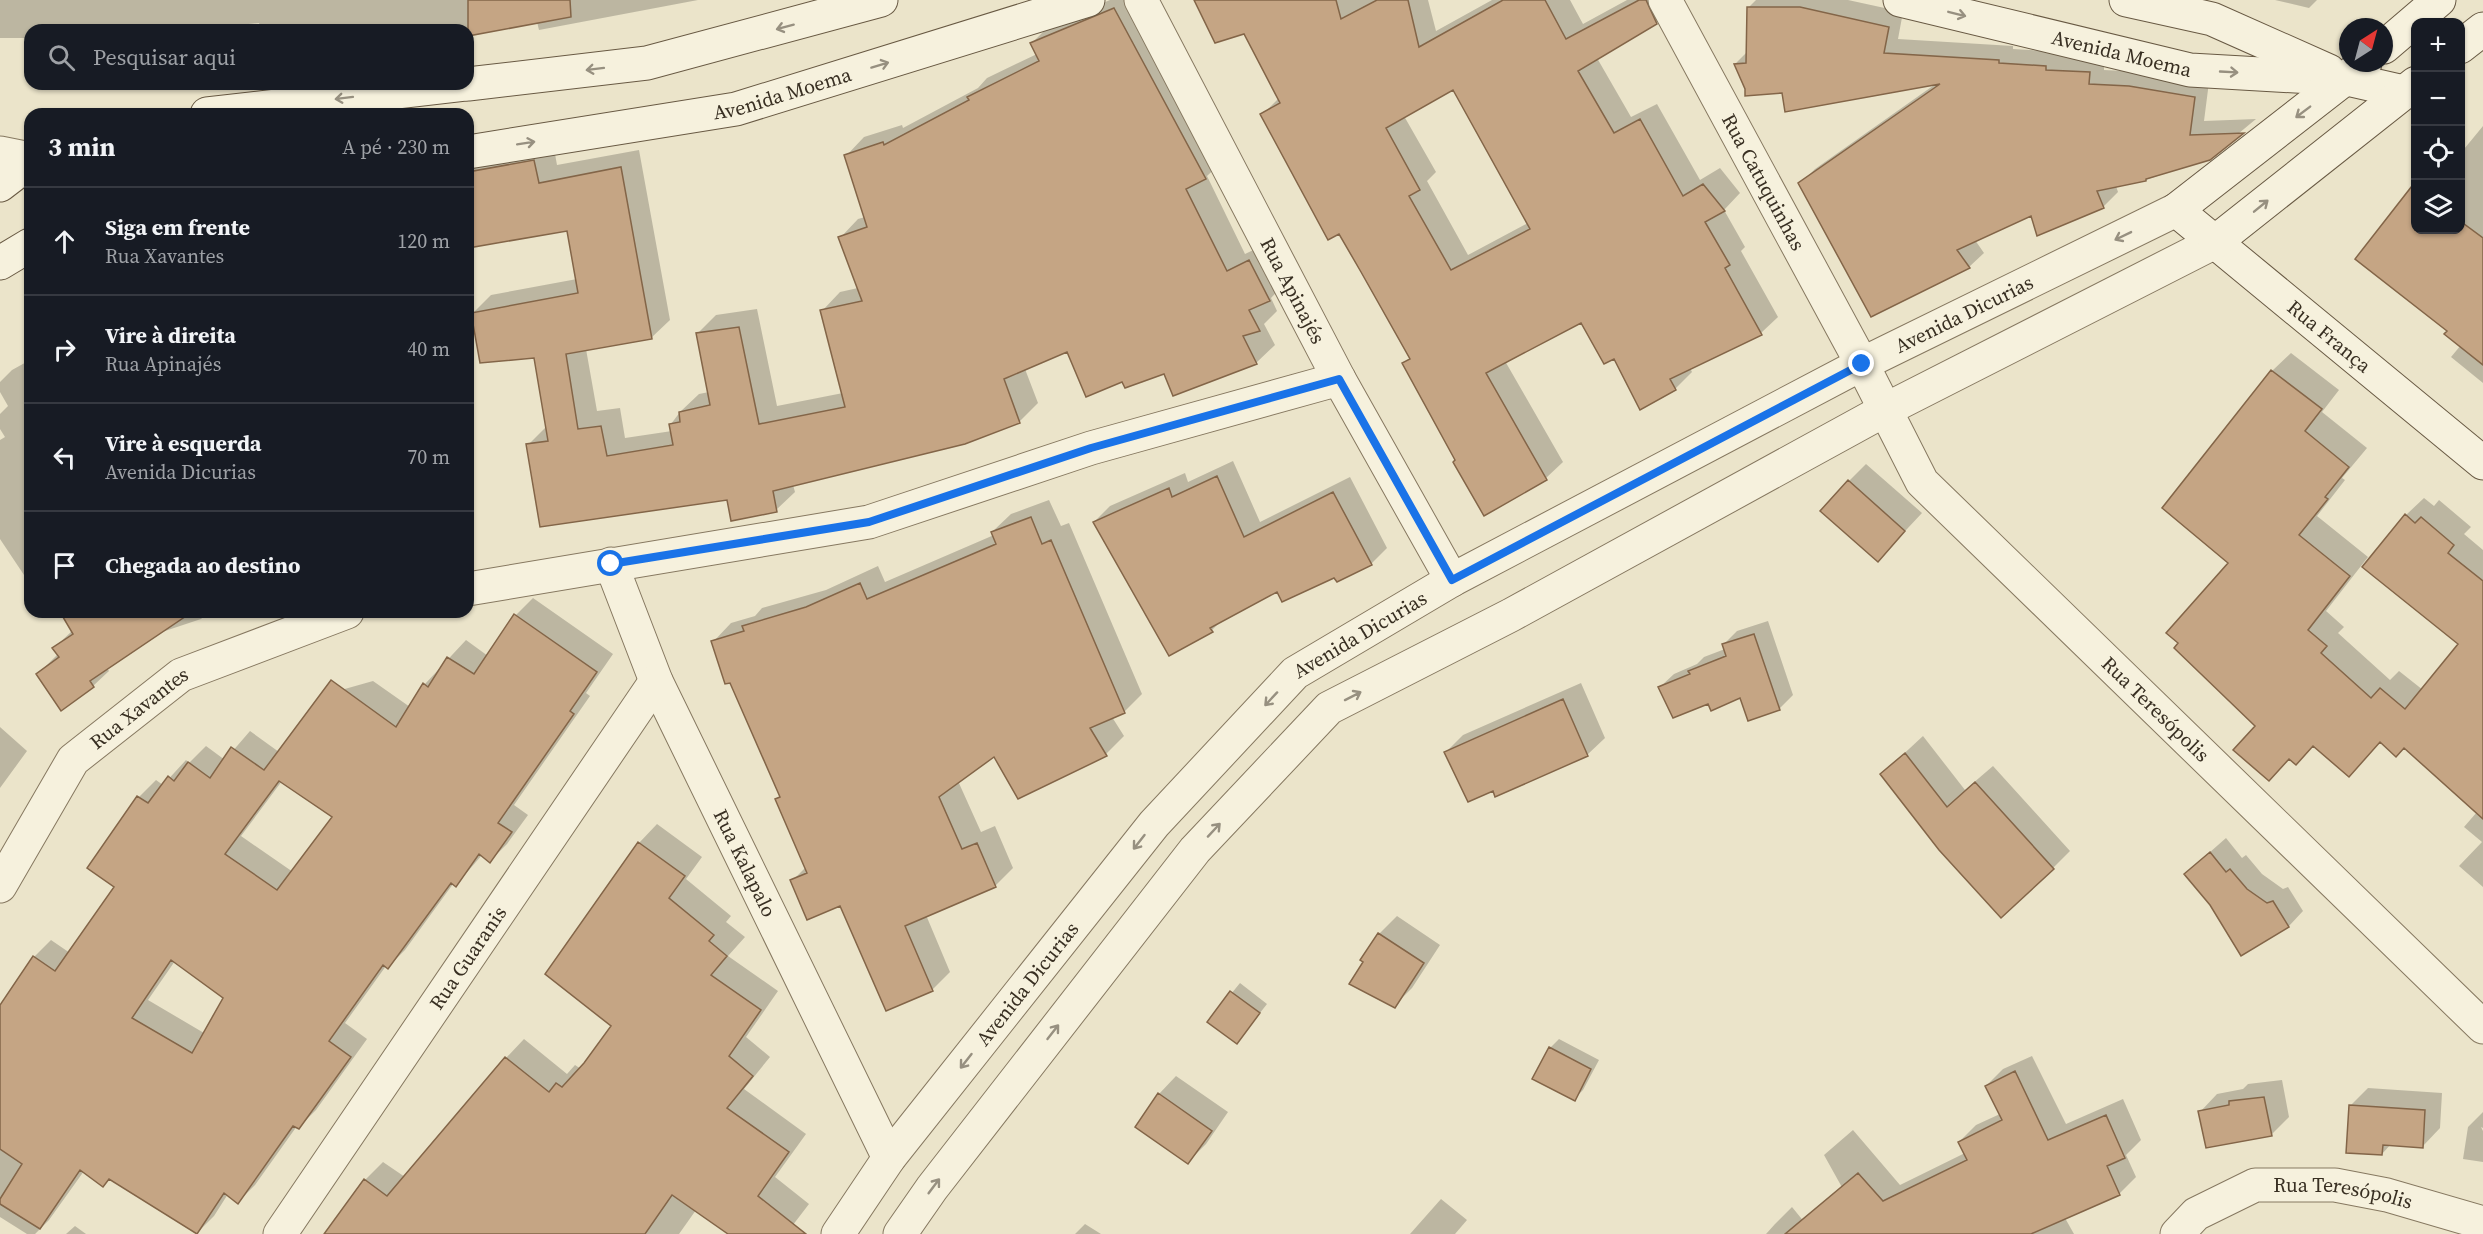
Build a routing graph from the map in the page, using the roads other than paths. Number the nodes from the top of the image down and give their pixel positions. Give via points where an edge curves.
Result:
1 (881, 0) edge
2 (1088, 0) edge
3 (1141, 0) edge
4 (1665, 0) edge
5 (1900, 0) edge
6 (2127, 0) edge
7 (2439, 0) edge
8 (827, 8) edge
9 (2483, 28) edge
10 (2393, 39) edge
11 (2465, 43) edge
12 (2339, 65) edge
13 (2339, 71) edge
14 (2355, 72) edge
15 (2359, 72) edge
16 (474, 83) edge
17 (2410, 87) edge
18 (414, 90) edge
19 (259, 108) edge
20 (474, 151) edge
21 (0, 153) edge
22 (24, 159) edge
23 (24, 166) edge
24 (0, 185) edge
25 (2176, 210) junction
26 (2216, 242) junction
27 (24, 248) edge
28 (0, 262) edge
29 (1862, 364) junction
30 (1339, 379) junction
31 (1885, 410) junction
32 (2483, 463) edge
33 (611, 564) junction
34 (1452, 580) junction
35 (474, 588) edge
36 (331, 618) edge
37 (656, 681) junction
38 (0, 886) edge
39 (2483, 1027) edge
40 (889, 1158) junction
41 (2483, 1223) edge
42 (280, 1234) edge
43 (838, 1234) edge
44 (900, 1234) edge
45 (2177, 1234) edge

1 - 8 street
20 -> 2 street, Avenida Moema via 736,109
3 - 30 street, Rua Apinajés
4 - 29 street, Rua Catuquinhas
5 -> 13 street, Avenida Moema via 2190,70
6 - 12 street, Avenida Moema via 2211,19
7 - 10 street
8 -> 16 street via 647,63
9 - 11 street
14 -> 25 street, Avenida Dicurias
15 - 17 street, Avenida Moema
26 -> 17 street
18 -> 19 street
21 - 22 street
23 - 24 street
25 - 26 street, Rua França
25 -> 29 street, Avenida Dicurias
26 - 31 street
26 - 32 street, Rua França
27 - 28 street
29 - 31 street, Rua Teresópolis
29 - 34 street, Avenida Dicurias
30 - 33 street via 1091,448 869,522
30 - 34 street, Rua Apinajés
31 - 39 street, Rua Teresópolis via 1922,482
44 -> 31 street via 1195,850 1329,708 1511,615
33 - 35 street
33 - 37 street, Rua Kalapalo
34 -> 40 street, Avenida Dicurias via 1295,672 1154,824
36 - 38 street, Rua Xavantes via 181,675 73,760
37 - 40 street, Rua Kalapalo
37 - 42 street, Rua Guaranis
40 - 43 street, Avenida Dicurias
41 - 45 street, Rua Teresópolis via 2387,1195 2335,1185 2255,1185 2196,1214

